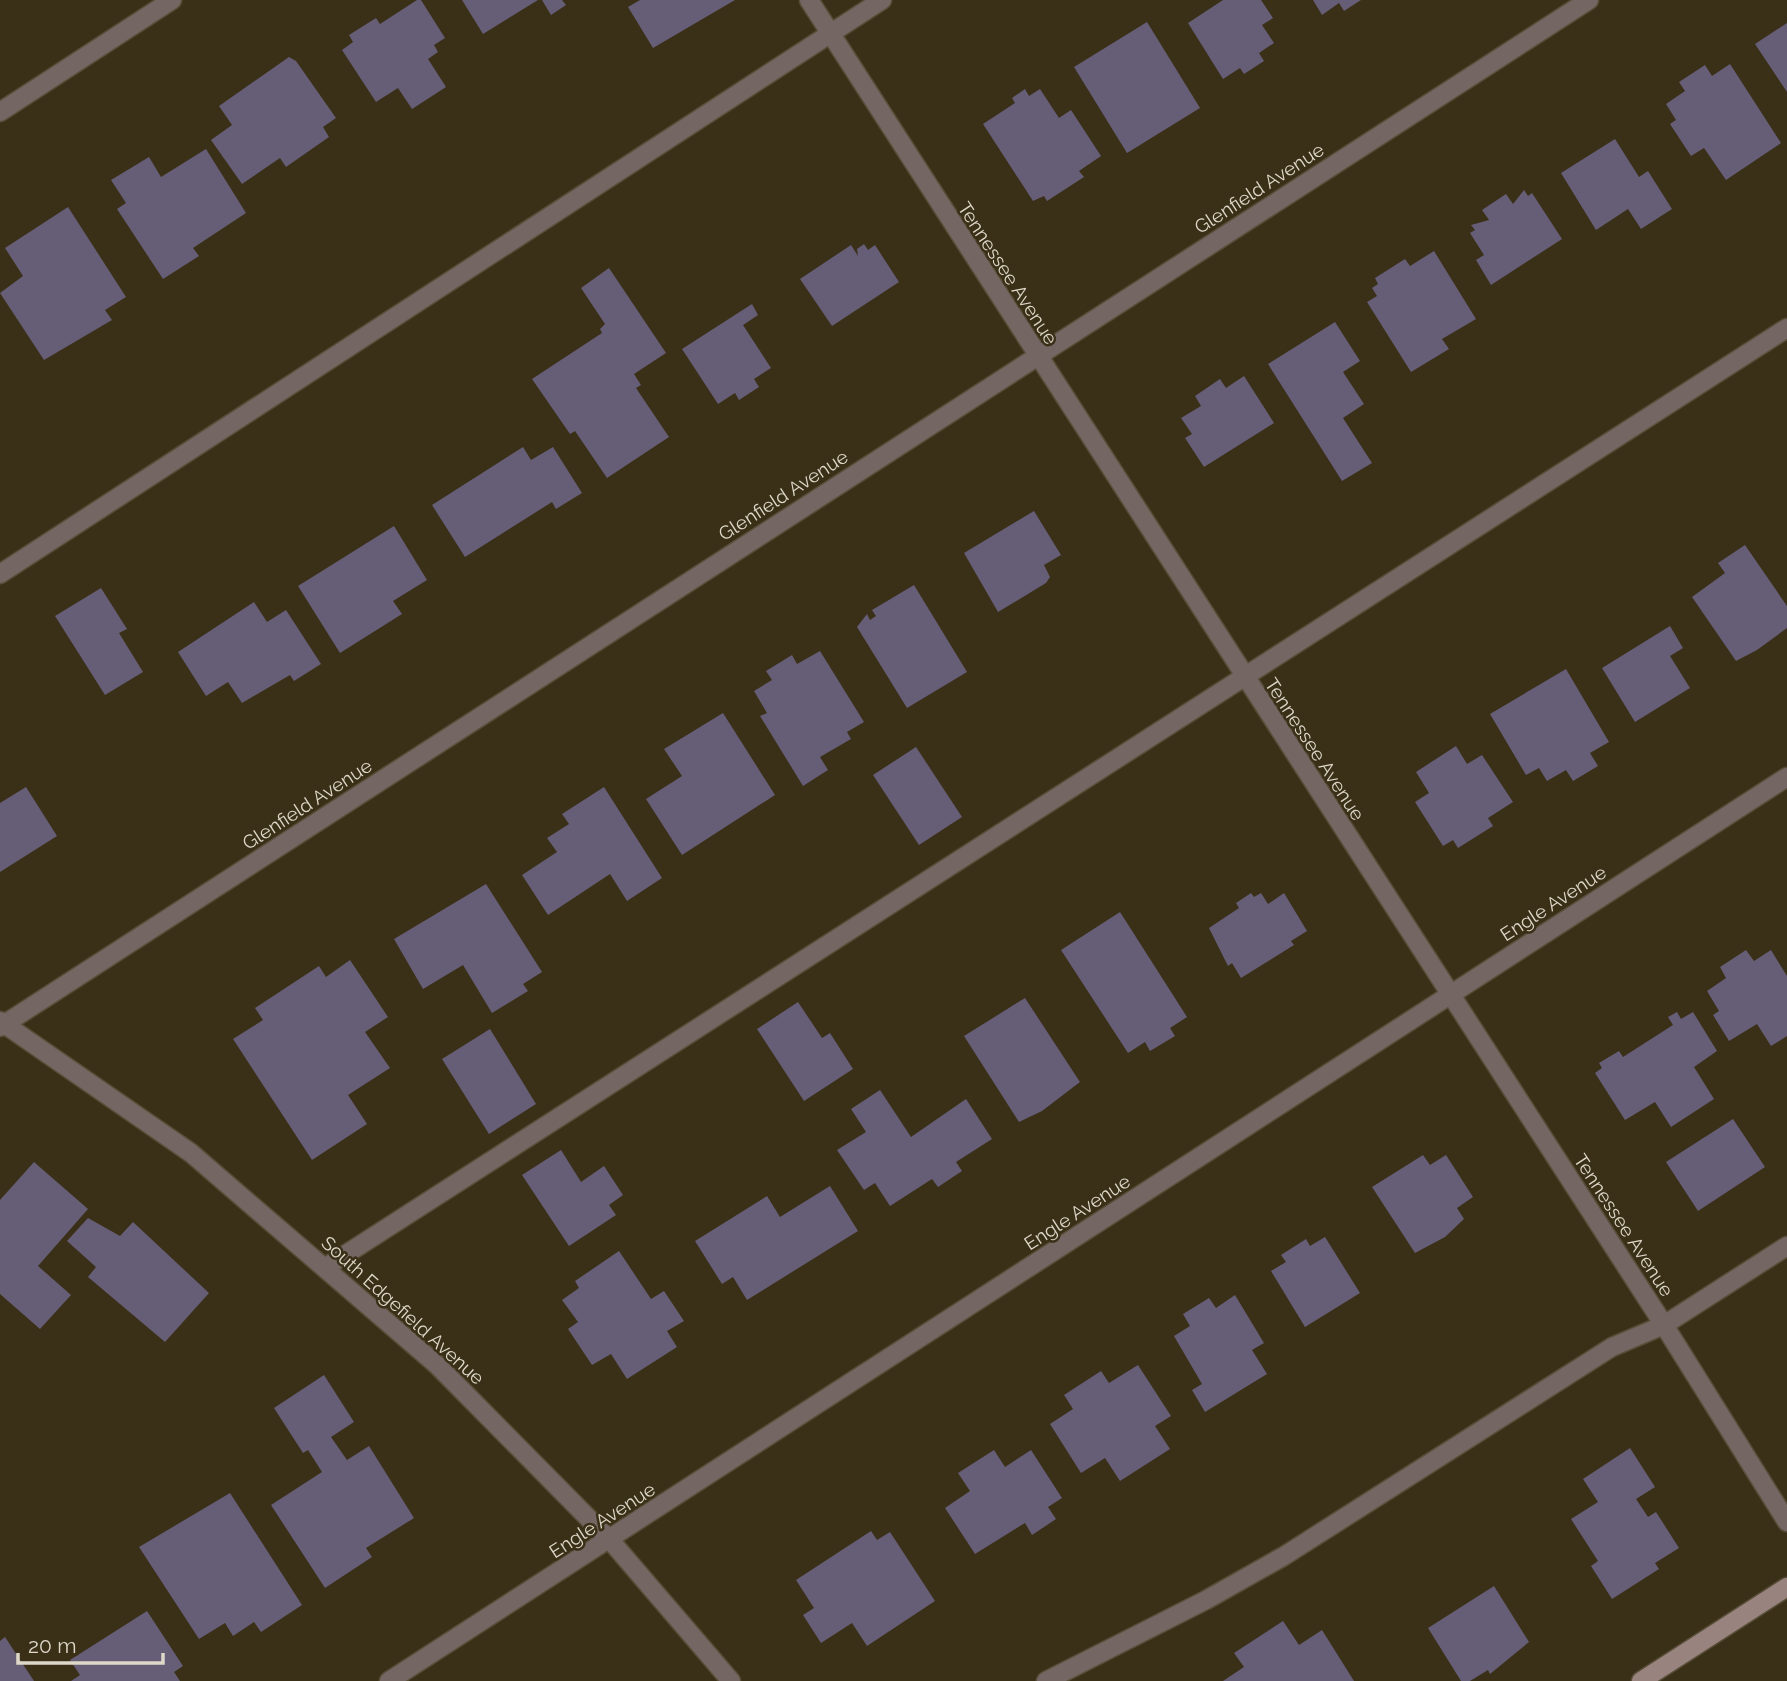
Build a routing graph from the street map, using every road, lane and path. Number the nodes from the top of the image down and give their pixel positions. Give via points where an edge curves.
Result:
1 (172, 0) edge
2 (808, 0) edge
3 (882, 0) edge
4 (1589, 0) edge
5 (830, 33) junction
6 (0, 113) edge
7 (1787, 328) edge
8 (1036, 356) junction
9 (0, 574) edge
10 (1245, 678) junction
11 (1787, 777) edge
12 (1448, 995) junction
13 (2, 1024) edge
14 (1787, 1246) edge
15 (326, 1266) junction
16 (1664, 1325) junction
17 (1787, 1521) edge
18 (610, 1540) junction
19 (1787, 1587) edge
20 (389, 1681) edge
21 (732, 1681) edge
22 (1046, 1681) edge
23 (1641, 1681) edge

1 - 6 street
2 - 5 street, Tennessee Avenue
3 - 5 street
4 - 8 street, Glenfield Avenue
5 - 8 street, Tennessee Avenue
5 - 9 street
7 - 10 street
8 - 10 street, Tennessee Avenue
8 - 13 street, Glenfield Avenue
10 - 12 street, Tennessee Avenue
10 - 15 street
11 - 12 street, Engle Avenue
12 - 16 street, Tennessee Avenue
12 - 18 street, Engle Avenue
13 - 15 street, South Edgefield Avenue via 191,1153
14 - 16 street
15 - 18 street, South Edgefield Avenue via 437,1365
16 - 17 street, Tennessee Avenue
16 - 22 street via 1612,1347 1284,1556
18 - 20 street, Engle Avenue
18 - 21 street, South Edgefield Avenue
19 - 23 main road

